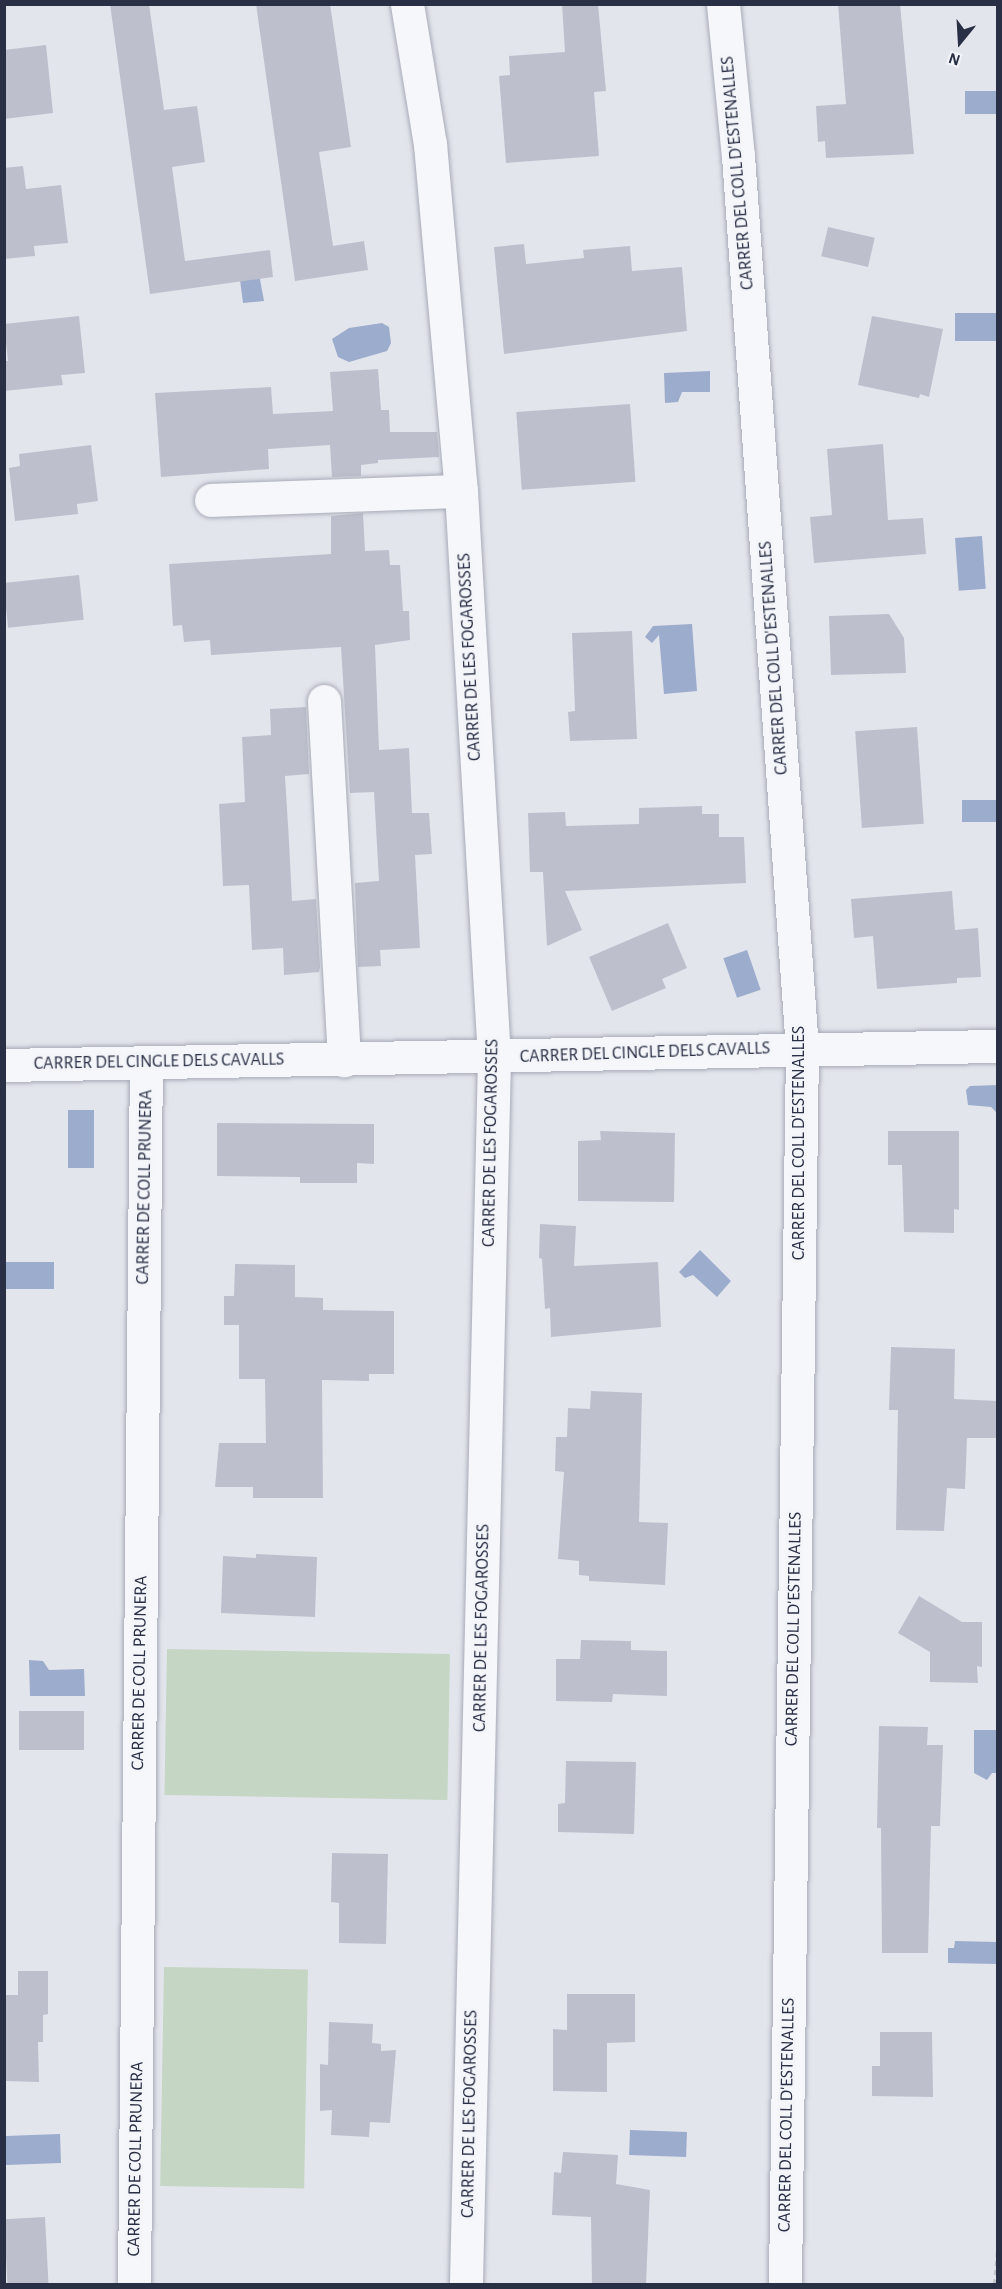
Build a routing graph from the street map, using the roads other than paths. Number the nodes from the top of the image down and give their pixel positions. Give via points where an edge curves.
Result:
1 (407, 4) edge
2 (723, 4) edge
3 (461, 491) junction
4 (211, 500) dead end
5 (324, 701) dead end
6 (998, 1046) edge
7 (802, 1048) junction
8 (494, 1058) junction
9 (344, 1060) junction
10 (146, 1062) junction
11 (4, 1065) edge
12 (134, 2284) edge
13 (466, 2284) edge
14 (785, 2284) edge

1 - 3 street, CARRER DE LES FOGAROSSES via 430,144
2 - 7 street, CARRER DEL COLL D'ESTENALLES via 740,180
3 - 4 street
3 - 8 street, CARRER DE LES FOGAROSSES
5 - 9 street
6 - 7 street, CARRER DEL CINGLE DELS CAVALLS
7 - 8 street, CARRER DEL CINGLE DELS CAVALLS
7 - 14 street, CARRER DEL COLL D'ESTENALLES
8 - 9 street, CARRER DEL CINGLE DELS CAVALLS
8 - 13 street, CARRER DE LES FOGAROSSES
9 - 10 street, CARRER DEL CINGLE DELS CAVALLS
10 - 11 street, CARRER DEL CINGLE DELS CAVALLS
10 - 12 street, CARRER DE COLL PRUNERA

